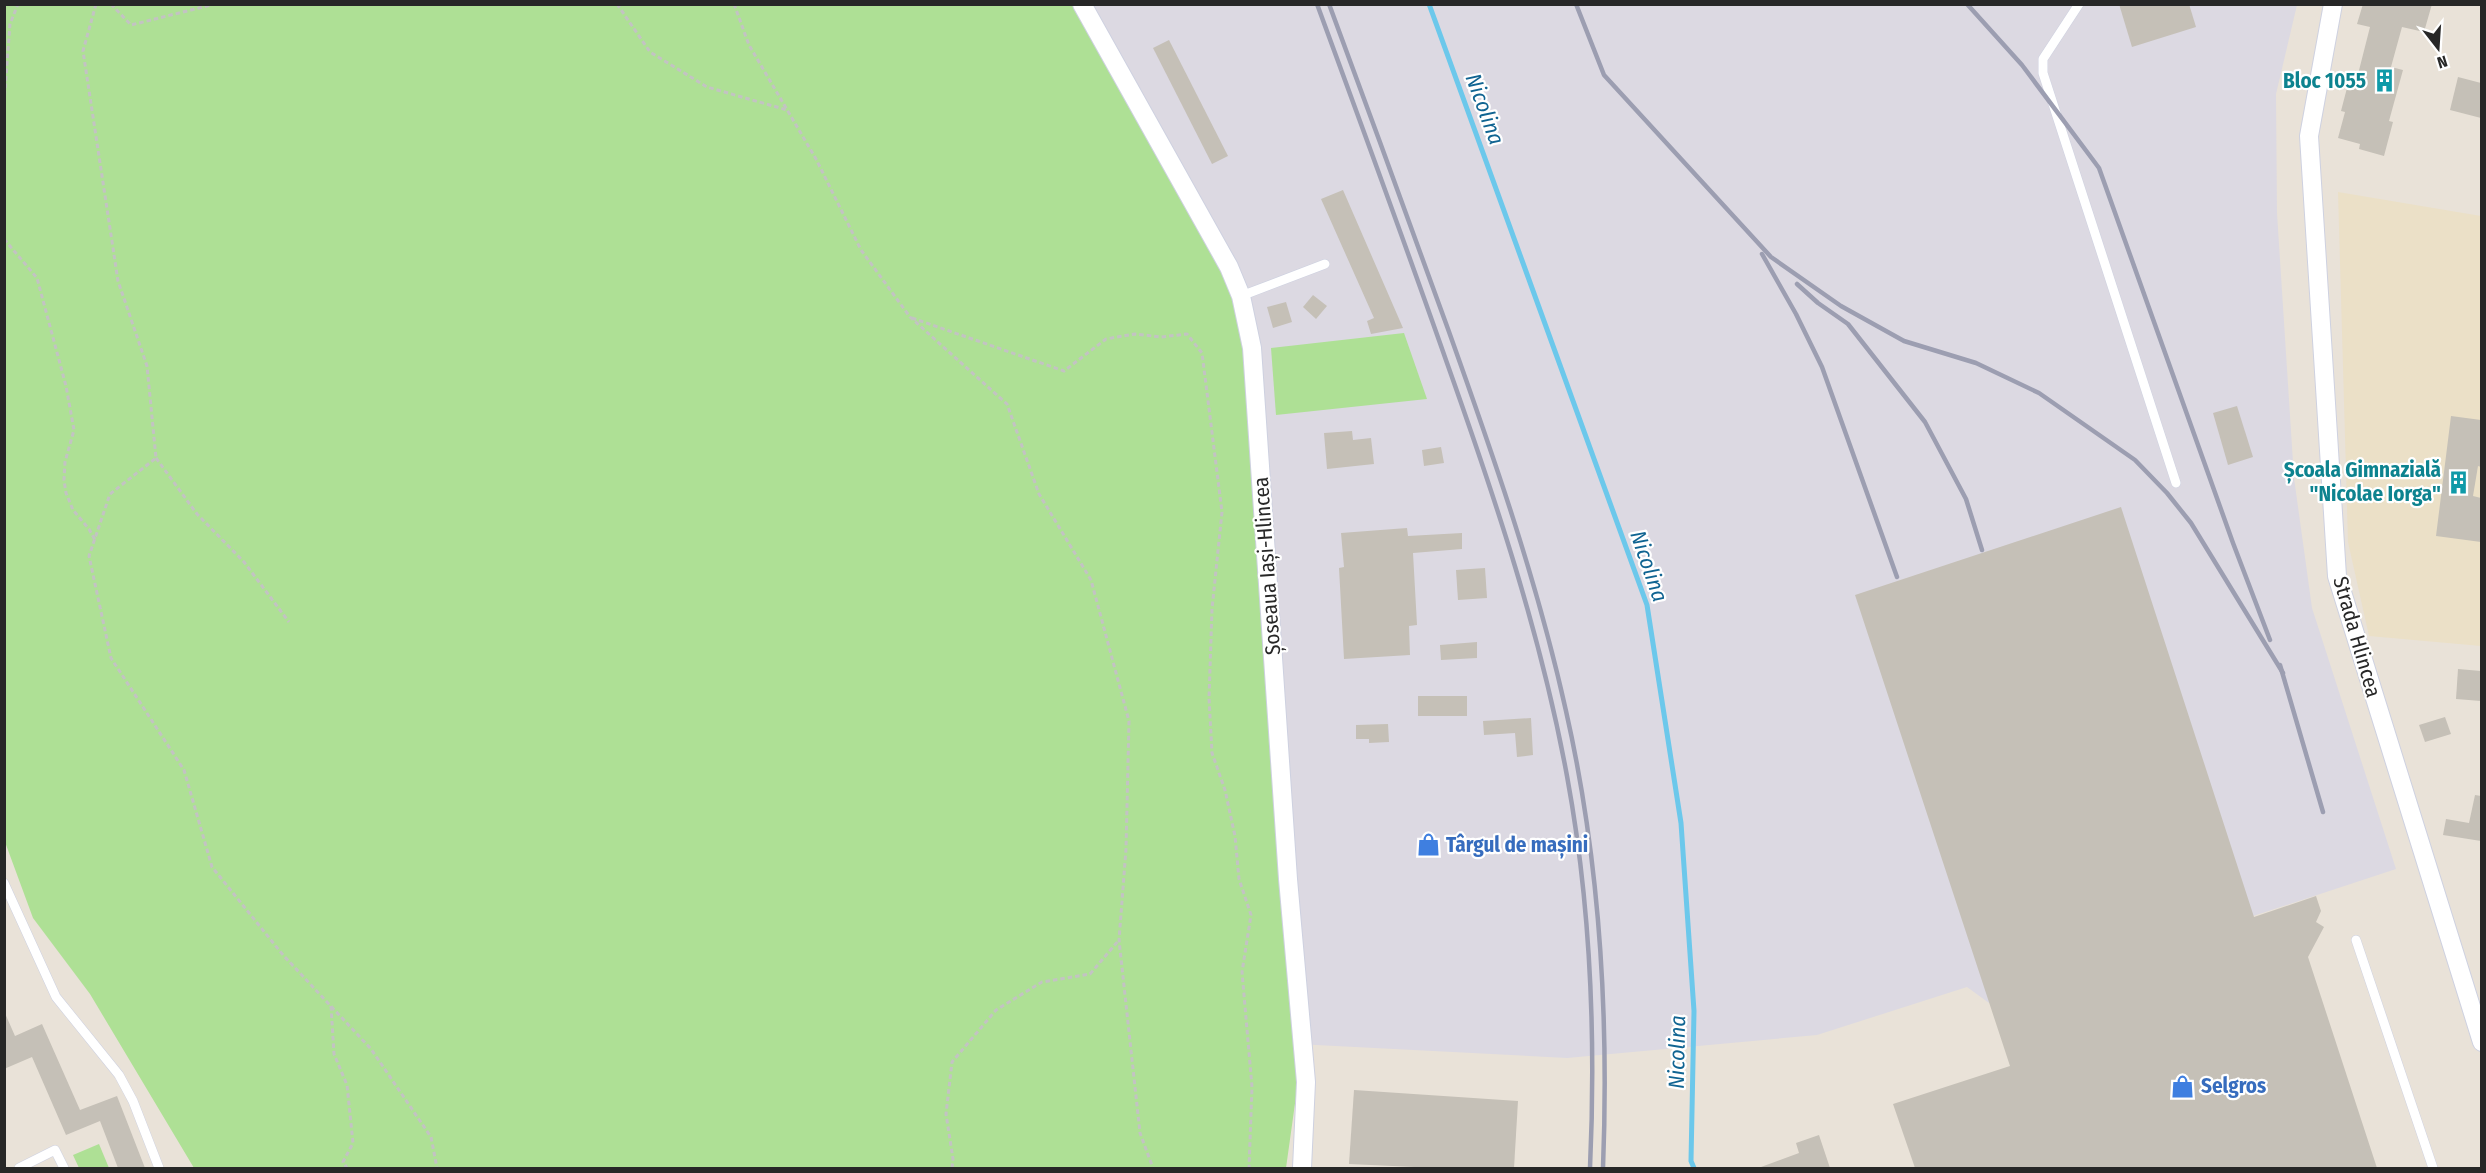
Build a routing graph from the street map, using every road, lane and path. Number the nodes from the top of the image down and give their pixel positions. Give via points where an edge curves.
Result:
1 (18, 4) edge
2 (96, 4) edge
3 (111, 4) edge
4 (215, 4) edge
5 (617, 4) edge
6 (734, 4) edge
7 (1082, 4) edge
8 (2079, 4) edge
9 (2333, 4) edge
10 (4, 103) edge
11 (787, 110) junction
12 (4, 239) edge
13 (1325, 264) dead end
14 (1241, 296) junction
15 (910, 317) junction
16 (156, 458) junction
17 (2176, 483) dead end
18 (95, 540) junction
19 (289, 622) dead end
20 (4, 883) edge
21 (1119, 940) junction
22 (2356, 940) dead end
23 (331, 1006) junction
24 (2481, 1042) edge
25 (19, 1168) edge
26 (64, 1168) edge
27 (159, 1168) edge
28 (347, 1168) edge
29 (437, 1168) edge
30 (952, 1168) edge
31 (1153, 1168) edge
32 (1249, 1168) edge
33 (1302, 1168) edge
34 (2433, 1168) edge

1 - 10 path via 10,24
2 - 16 path via 83,51 117,281 147,366
3 - 4 path via 131,25
5 - 11 path via 650,52 707,87
6 - 11 path via 749,45
7 - 14 street, Șoseaua Iași-Hlincea via 1229,267
8 - 17 lane via 2043,59 2043,73
9 - 24 street, Strada Hlincea via 2309,136 2337,576
11 - 15 path via 861,250
12 - 18 path via 37,278 74,430 64,471 66,494
13 - 14 lane
14 - 33 street, Șoseaua Iași-Hlincea via 1252,348 1288,879 1306,1082
15 - 21 path via 1007,404 1039,494 1091,580 1129,721
15 - 32 path via 1064,371 1106,339 1135,334 1186,334 1202,353 1222,512 1212,609 1212,753 1235,836 1239,879 1251,915 1242,972 1252,1087
16 - 18 path via 110,494
16 - 19 path via 197,514 244,562
18 - 23 path via 89,556 111,658 184,770 212,867 283,955
20 - 27 lane via 56,997 119,1075
21 - 30 path via 1090,974 1042,982 996,1010 952,1062 946,1114
21 - 31 path via 1140,1133
22 - 34 lane
23 - 28 path via 334,1054 347,1085 353,1143 343,1162
23 - 29 path via 371,1049 424,1127
25 - 26 lane via 56,1150

